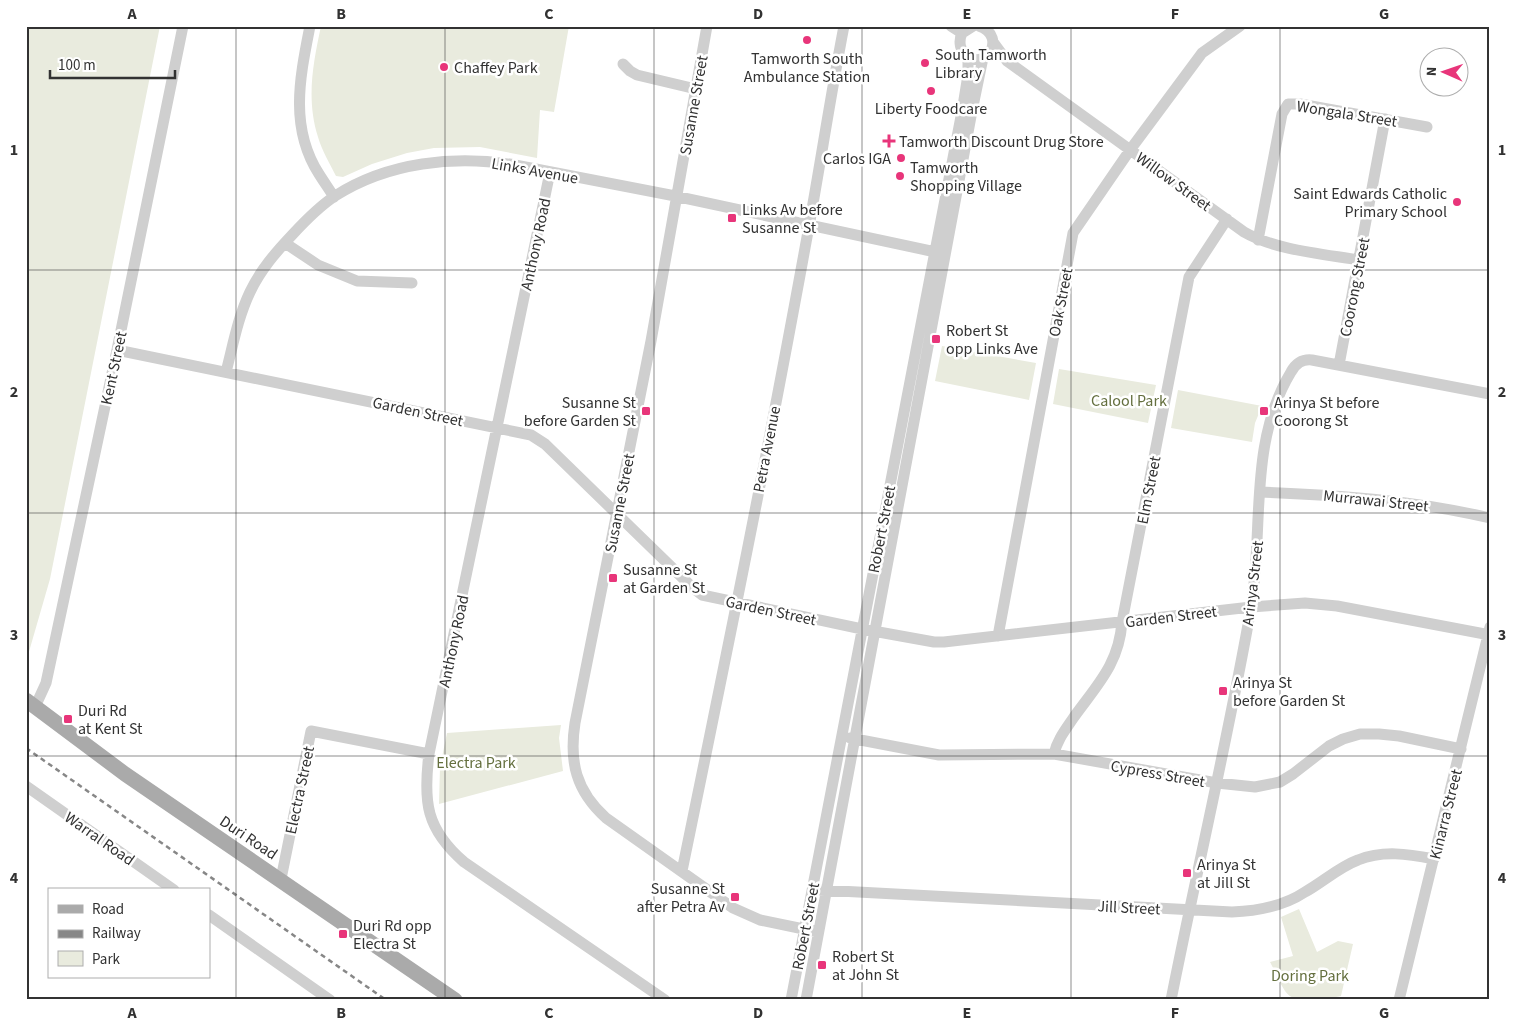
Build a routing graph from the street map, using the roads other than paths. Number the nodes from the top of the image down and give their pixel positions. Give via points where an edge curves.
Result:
1 (183, 26) edge
2 (310, 26) edge
3 (707, 26) edge
4 (844, 26) edge
5 (951, 26) edge
6 (972, 26) edge
7 (980, 26) edge
8 (1240, 26) edge
9 (962, 33) junction
10 (993, 42) junction
11 (968, 58) junction
12 (984, 58) junction
13 (1008, 61) junction
14 (623, 64) dead end
15 (696, 89) junction
16 (1385, 119) junction
17 (1427, 127) dead end
18 (1130, 150) junction
19 (550, 172) junction
20 (676, 196) junction
21 (334, 197) junction
22 (1227, 219) junction
23 (810, 225) junction
24 (1258, 240) junction
25 (285, 242) junction
26 (933, 251) junction
27 (946, 254) junction
28 (1359, 260) junction
29 (412, 282) dead end
30 (117, 350) junction
31 (1339, 366) junction
32 (226, 372) junction
33 (1490, 394) edge
34 (497, 427) junction
35 (1260, 492) junction
36 (617, 516) junction
37 (1490, 518) edge
38 (737, 603) junction
39 (1251, 607) junction
40 (1122, 622) junction
41 (862, 629) junction
42 (876, 631) junction
43 (1489, 632) edge
44 (998, 636) junction
45 (31, 703) edge
46 (841, 736) junction
47 (855, 739) junction
48 (1461, 749) junction
49 (429, 754) junction
50 (1054, 754) junction
51 (1217, 784) junction
52 (26, 786) edge
53 (1434, 860) junction
54 (682, 871) junction
55 (281, 879) junction
56 (171, 888) edge
57 (812, 890) junction
58 (826, 890) junction
59 (1189, 911) junction
60 (210, 915) edge
61 (804, 929) junction
62 (818, 932) junction
63 (330, 1000) edge
64 (454, 1000) edge
65 (665, 1000) edge
66 (791, 1000) edge
67 (806, 1000) edge
68 (1171, 1000) edge
69 (1399, 1000) edge

1 - 30 street, Kent Street
2 - 21 street via 300,75 300,125 318,173
3 - 15 street, Susanne Street
4 - 23 street, Petra Avenue
5 - 9 street
6 - 9 street
7 - 10 street, Willow Street via 990,33
8 - 18 street, Oak Street via 1202,53
9 - 11 street via 960,49
10 - 12 street, Robert Street via 991,51
10 - 13 street, Willow Street
11 - 12 street, Willow Street
11 - 26 street, Robert Street via 967,83
12 - 13 street, Willow Street
12 - 27 street, Robert Street
13 - 18 street, Willow Street
14 - 15 street via 637,75
15 - 20 street, Susanne Street
16 - 17 street, Wongala Street
16 - 24 street, Wongala Street via 1288,104 1282,114
16 - 28 street, Coorong Street
18 - 22 street, Willow Street
18 - 44 street, Oak Street via 1073,233
19 - 20 street, Links Avenue
19 - 21 street, Links Avenue via 492,161 446,160 390,172
19 - 34 street, Anthony Road
20 - 23 street, Links Avenue
20 - 36 street, Susanne Street
21 - 25 street, Links Avenue
22 - 24 street, Willow Street
22 - 40 street, Elm Street via 1189,278
23 - 26 street, Links Avenue
23 - 38 street, Petra Avenue
24 - 28 street, Willow Street
25 - 29 street via 318,265 357,282
25 - 32 street, Links Avenue via 260,273 249,293
26 - 27 street, Links Avenue
26 - 41 street, Robert Street
27 - 42 street, Robert Street
28 - 31 street, Coorong Street
30 - 32 street, Garden Street
30 - 45 street, Kent Street via 46,684
31 - 33 street, Arinya Street
31 - 35 street, Arinya Street via 1307,360 1297,364 1290,374 1267,431
32 - 34 street, Garden Street
34 - 36 street, Garden Street via 538,438
34 - 49 street, Anthony Road
35 - 37 street, Murrawai Street via 1359,496 1446,508
35 - 39 street, Arinya Street
36 - 38 street, Garden Street via 697,592
36 - 54 street, Susanne Street via 575,723 574,768 595,808
38 - 41 street, Garden Street
38 - 54 street, Petra Avenue
39 - 40 street, Garden Street
39 - 43 street, Garden Street via 1316,603
39 - 51 street, Arinya Street
40 - 44 street, Garden Street
40 - 50 street, Elm Street via 1116,655 1064,731
41 - 42 street, Garden Street
41 - 46 street, Robert Street
42 - 44 street, Garden Street via 934,642
42 - 47 street, Robert Street
43 - 48 street, Kinarra Street
45 - 55 main road, Duri Road via 125,774
46 - 47 street, Cypress Street
46 - 57 street, Robert Street
47 - 50 street, Cypress Street via 939,756
47 - 58 street, Robert Street
48 - 51 street, Cypress Street via 1393,735 1360,734 1329,746 1280,782 1255,787
48 - 53 street, Kinarra Street
49 - 55 street, Electra Street via 311,731
49 - 65 street, Anthony Road via 427,802 437,832 456,854
50 - 51 street, Cypress Street
51 - 59 street, Arinya Street
52 - 56 street, Warral Road
53 - 59 street, Jill Street via 1407,853 1375,855 1358,860 1303,894 1280,904 1243,911
53 - 69 street, Kinarra Street
54 - 61 street, Susanne Street via 732,908 760,920
55 - 64 main road, Duri Road
57 - 58 street, Jill Street
57 - 61 street, Robert Street
58 - 59 street, Jill Street
58 - 62 street, Robert Street
59 - 68 street, Arinya Street
60 - 63 street
61 - 62 street, Susanne Street
61 - 66 street, Robert Street
62 - 67 street, Robert Street

